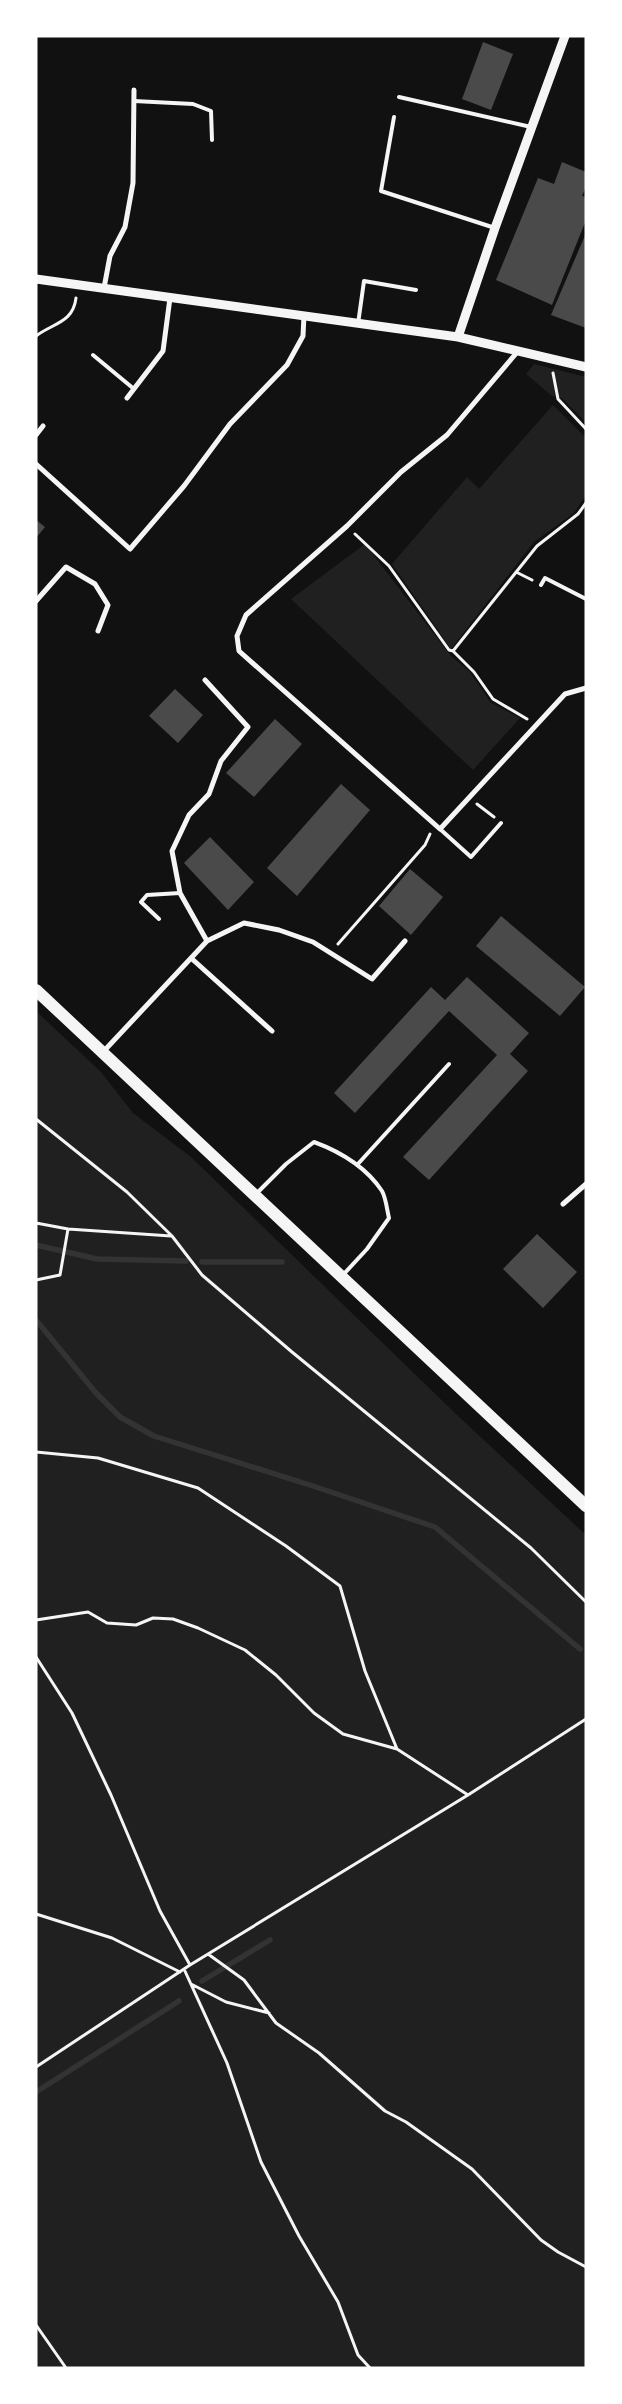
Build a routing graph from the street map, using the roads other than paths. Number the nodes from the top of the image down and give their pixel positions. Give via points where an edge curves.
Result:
1 (565, 36) edge
2 (134, 90) dead end
3 (399, 97) dead end
4 (134, 101) junction
5 (394, 117) dead end
6 (531, 127) junction
7 (212, 140) dead end
8 (495, 228) junction
9 (36, 279) edge
10 (104, 288) junction
11 (416, 290) dead end
12 (170, 298) junction
13 (304, 314) junction
14 (358, 324) junction
15 (458, 337) junction
16 (519, 350) junction
17 (93, 356) dead end
18 (586, 367) edge
19 (134, 390) junction
20 (127, 398) dead end
21 (43, 426) dead end
22 (36, 435) edge
23 (36, 464) edge
24 (541, 585) road end
25 (586, 599) edge
26 (36, 601) edge
27 (98, 631) dead end
28 (205, 680) dead end
29 (586, 688) edge
30 (501, 823) road end
31 (440, 829) junction
32 (180, 893) junction
33 (159, 919) dead end
34 (208, 941) junction
35 (405, 942) dead end
36 (191, 958) junction
37 (36, 990) edge
38 (272, 1031) dead end
39 (103, 1052) junction
40 (449, 1064) dead end
41 (357, 1165) junction
42 (586, 1184) edge
43 (255, 1196) junction
44 (563, 1204) dead end
45 (341, 1277) junction
46 (586, 1506) edge

1 - 6 street
2 - 4 street
3 - 6 lane
4 - 7 lane via 193,104 211,111
4 - 10 street via 133,183 125,227 110,256
5 - 8 lane via 381,191
6 - 8 street
8 - 15 street
9 - 10 street
10 - 12 street
11 - 14 lane via 364,281
12 - 13 street
12 - 19 street via 163,351
13 - 14 street
13 - 23 street via 303,336 287,365 230,424 184,486 130,549
14 - 15 street
15 - 16 street
16 - 18 street
16 - 31 street via 447,434 401,472 347,526 246,615 237,636 239,651
17 - 19 lane
19 - 20 street
21 - 22 street
24 - 25 lane via 545,578
26 - 27 street via 66,567 95,584 108,605
28 - 32 street via 248,727 221,761 209,794 188,815 172,851
29 - 31 street via 565,694
30 - 31 lane via 471,857
32 - 33 lane via 147,896 141,902
32 - 34 street
34 - 35 street via 244,923 279,930 313,942 372,979
34 - 36 street
36 - 38 street
36 - 39 street
37 - 39 main road
39 - 43 main road
40 - 41 lane
41 - 43 lane via 342,1152 314,1142 286,1164
41 - 45 lane via 382,1192 389,1218
42 - 44 street
43 - 45 main road
45 - 46 main road

